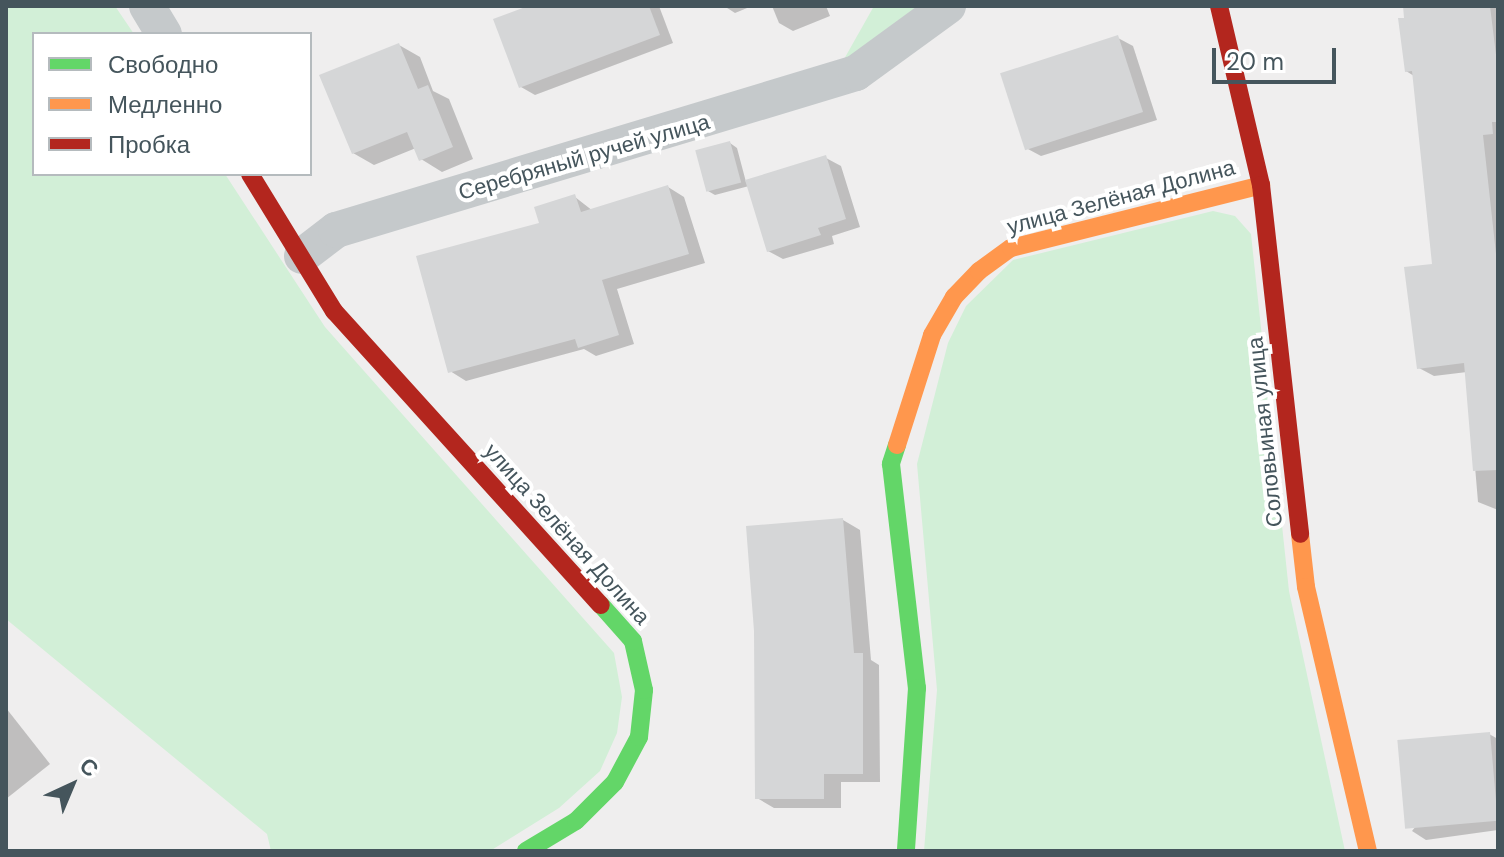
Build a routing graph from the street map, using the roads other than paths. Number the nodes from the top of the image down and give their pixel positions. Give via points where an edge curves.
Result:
1 (147, 6) edge
2 (948, 6) edge
3 (1219, 6) edge
4 (163, 32) edge
5 (251, 176) edge
6 (1261, 185) junction
7 (302, 256) junction
8 (526, 851) edge
9 (906, 851) edge
10 (1368, 851) edge

1 - 4 street
2 - 7 street, Серебряный ручей улица via 856,73 336,230
3 - 6 street, Соловьиная улица
5 - 7 street
6 - 9 street, улица Зелёная Долина via 1011,248 954,297 932,335 891,464 917,688
6 - 10 street, Соловьиная улица via 1306,587
7 - 8 street, улица Зелёная Долина via 334,311 633,641 644,690 639,737 615,782 576,821

